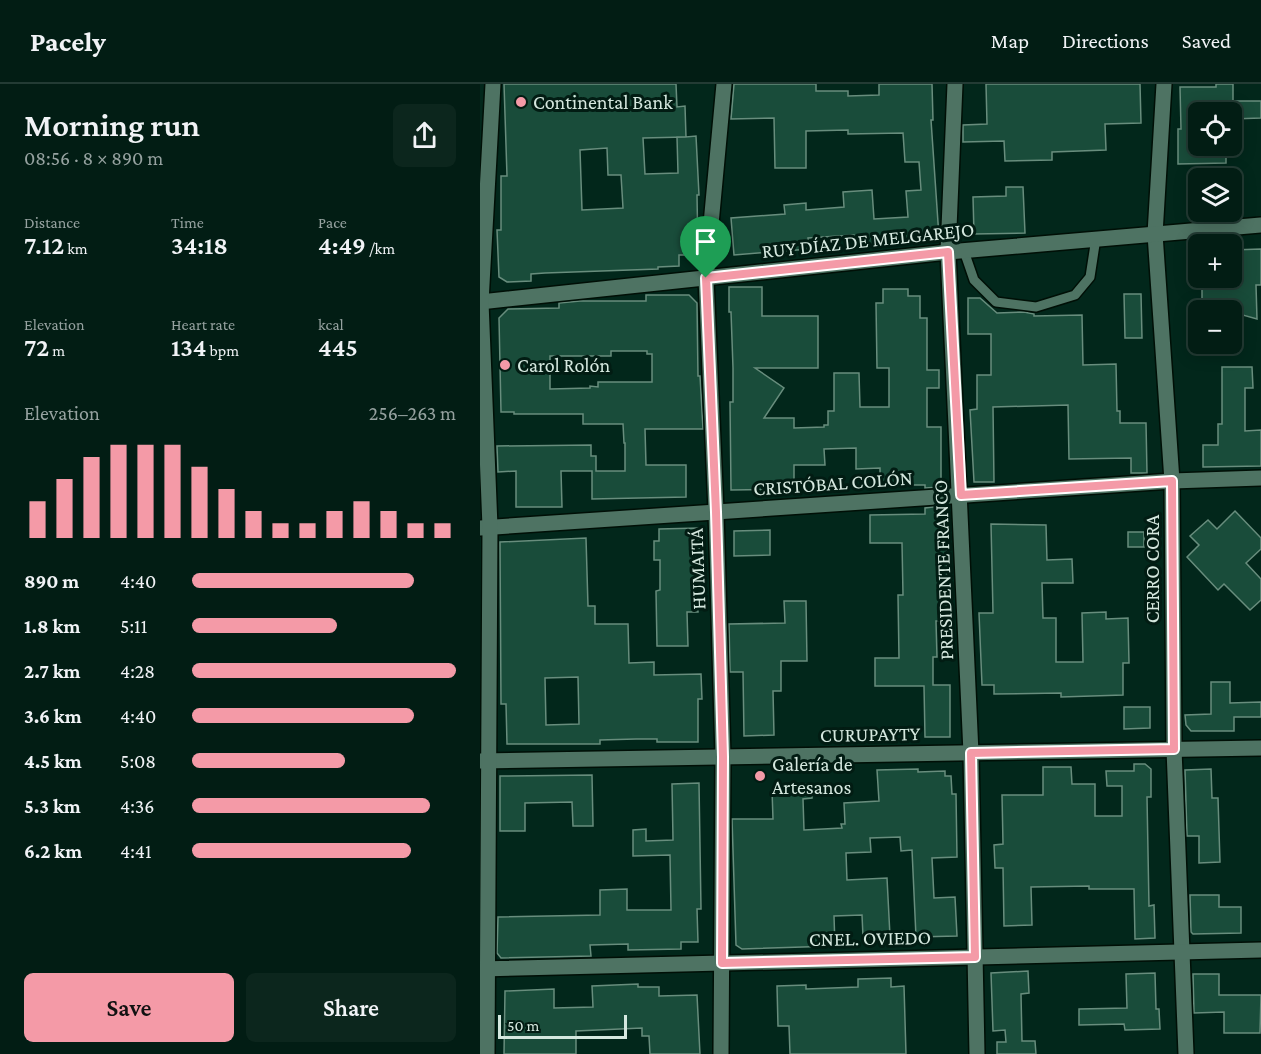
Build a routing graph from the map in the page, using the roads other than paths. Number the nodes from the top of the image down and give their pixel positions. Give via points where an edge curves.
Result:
1 (493, 84) edge
2 (724, 84) edge
3 (955, 84) edge
4 (1164, 84) edge
5 (1261, 225) edge
6 (1155, 234) junction
7 (1096, 238) junction
8 (956, 251) junction
9 (706, 278) junction
10 (480, 302) edge
11 (1261, 478) edge
12 (1172, 481) junction
13 (961, 495) junction
14 (716, 512) junction
15 (485, 527) edge
16 (1261, 748) edge
17 (1174, 749) junction
18 (971, 753) junction
19 (723, 757) junction
20 (484, 761) edge
21 (1261, 950) edge
22 (1183, 951) junction
23 (975, 957) junction
24 (722, 963) junction
25 (484, 969) edge
26 (488, 1054) edge
27 (721, 1054) edge
28 (977, 1054) edge
29 (1186, 1054) edge

1 - 10 street
2 - 9 street, HUMAITÁ
3 - 8 street, PRESIDENTE FRANCO
4 - 6 street, CERRO CORA
5 - 6 street, RUY DÍAZ DE MELGAREJO
6 - 7 street, RUY DÍAZ DE MELGAREJO
6 - 12 street, CERRO CORA
7 - 8 street, RUY DÍAZ DE MELGAREJO
7 - 8 lane via 1090,277 1075,294 1036,307 996,303 974,280
8 - 9 street, RUY DÍAZ DE MELGAREJO
8 - 13 street, PRESIDENTE FRANCO
9 - 10 street, RUY DÍAZ DE MELGAREJO
9 - 14 street, HUMAITÁ
10 - 15 street
11 - 12 street, CRISTÓBAL COLÓN
12 - 13 street, CRISTÓBAL COLÓN
12 - 17 street, CERRO CORA
13 - 14 street, CRISTÓBAL COLÓN
13 - 18 street, PRESIDENTE FRANCO
14 - 15 street, CRISTÓBAL COLÓN
14 - 19 street, HUMAITÁ
15 - 20 street
16 - 17 street, CURUPAYTY
17 - 18 street, CURUPAYTY
17 - 22 street, CERRO CORA
18 - 19 street, CURUPAYTY
18 - 23 street, PRESIDENTE FRANCO
19 - 20 street, CURUPAYTY
19 - 24 street, HUMAITÁ
20 - 25 street
21 - 22 street, CNEL. OVIEDO
22 - 23 street, CNEL. OVIEDO
22 - 29 street, CERRO CORA
23 - 24 street, CNEL. OVIEDO
23 - 28 street, PRESIDENTE FRANCO
24 - 25 street, CNEL. OVIEDO
24 - 27 street, HUMAITÁ
25 - 26 street

